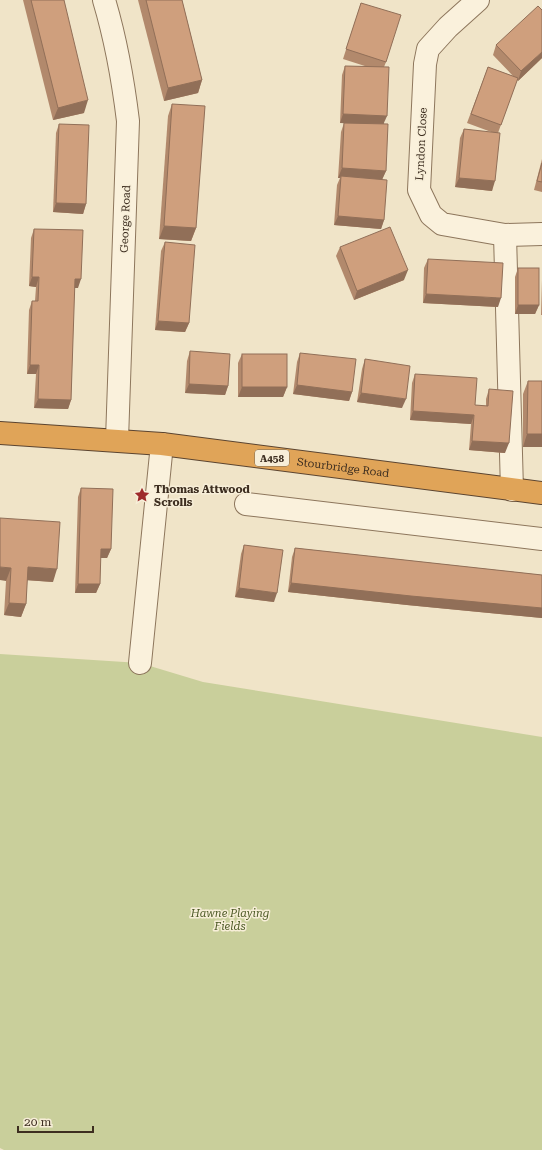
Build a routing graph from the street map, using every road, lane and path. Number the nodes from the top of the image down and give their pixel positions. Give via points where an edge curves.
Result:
1 (104, 0) edge
2 (478, 0) edge
3 (542, 234) edge
4 (505, 235) junction
5 (0, 433) edge
6 (117, 440) junction
7 (162, 444) junction
8 (512, 490) junction
9 (542, 493) edge
10 (246, 504) dead end
11 (542, 539) edge
12 (140, 663) dead end

1 - 6 street, George Road via 116,45 128,121
2 - 4 street, Lyndon Close via 428,49 425,64 419,190 431,215 442,224
3 - 4 street, Lyndon Close
4 - 8 street
5 - 6 highway, Stourbridge Road / A458
6 - 7 highway, Stourbridge Road / A458
7 - 8 highway, Stourbridge Road / A458
7 - 12 street
8 - 9 highway, Stourbridge Road / A458
10 - 11 street

